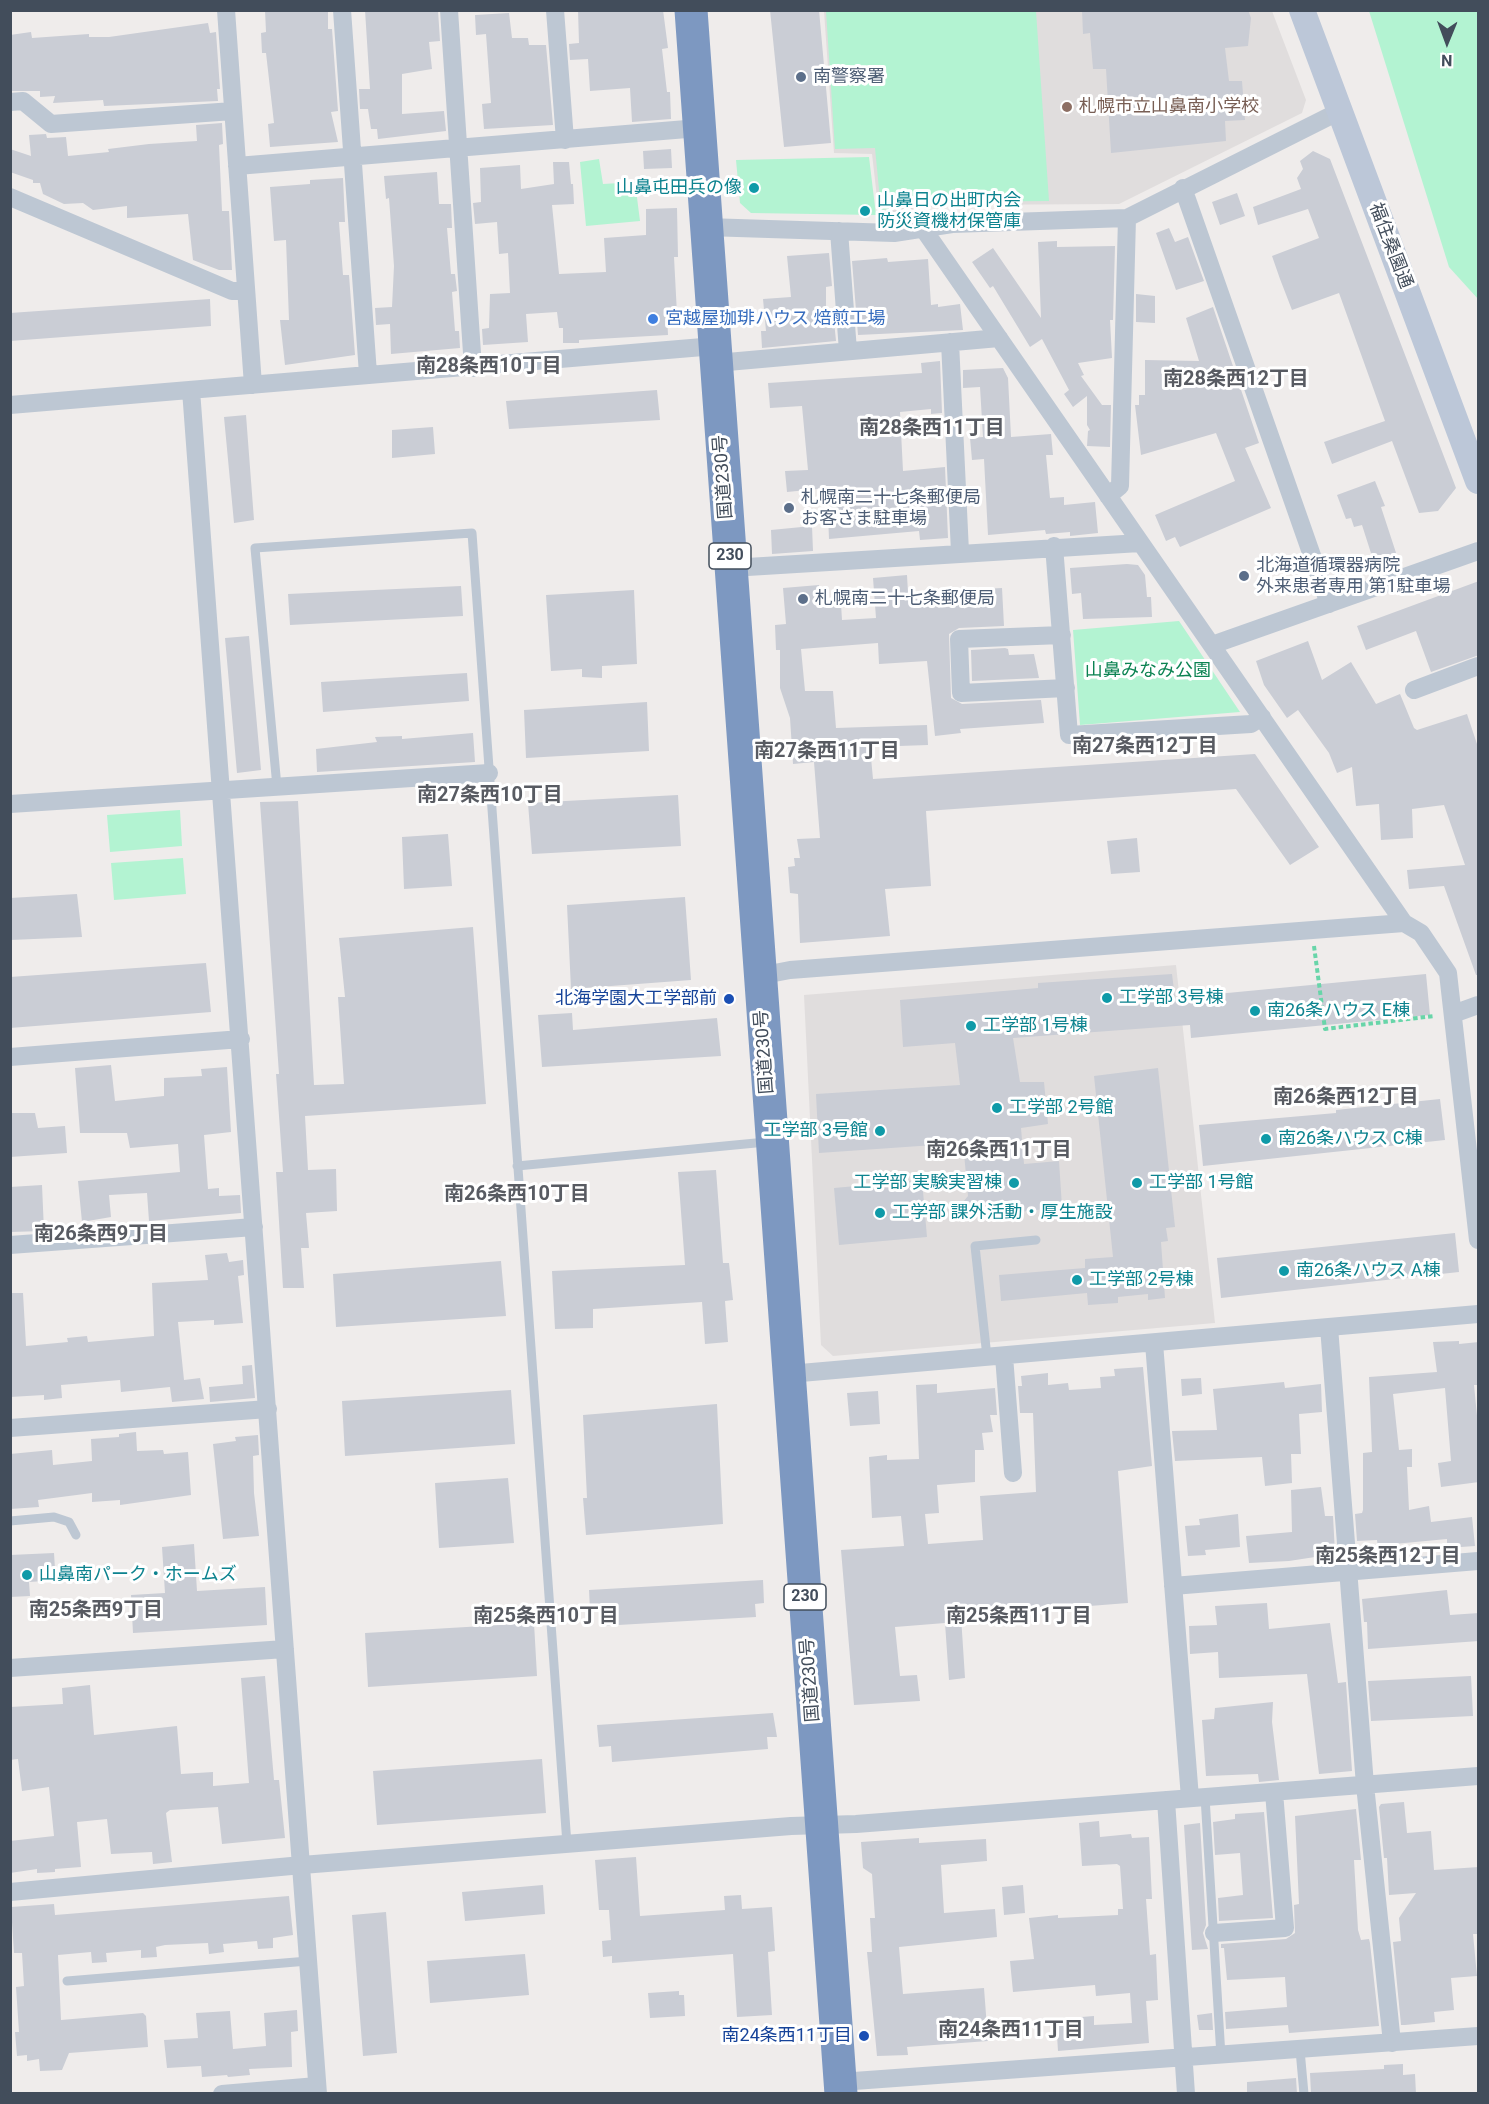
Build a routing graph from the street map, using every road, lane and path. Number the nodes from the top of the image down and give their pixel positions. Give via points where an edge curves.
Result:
1 (226, 10) edge
2 (342, 10) edge
3 (449, 10) edge
4 (555, 10) edge
5 (691, 10) edge
6 (1302, 10) edge
7 (10, 102) edge
8 (233, 111) junction
9 (1340, 111) junction
10 (699, 128) junction
11 (565, 140) junction
12 (459, 148) junction
13 (353, 157) junction
14 (237, 166) junction
15 (1183, 188) junction
16 (10, 197) edge
17 (1127, 218) junction
18 (706, 227) junction
19 (922, 227) junction
20 (839, 231) junction
21 (246, 291) junction
22 (999, 338) junction
23 (950, 342) junction
24 (848, 351) junction
25 (715, 355) junction
26 (473, 368) junction
27 (368, 374) junction
28 (253, 385) junction
29 (191, 390) junction
30 (10, 405) edge
31 (1479, 481) edge
32 (1108, 496) junction
33 (1140, 543) junction
34 (1054, 546) junction
35 (1479, 551) edge
36 (960, 552) junction
37 (731, 568) junction
38 (1329, 604) junction
39 (1062, 635) junction
40 (1212, 645) junction
41 (1479, 666) edge
42 (1066, 688) junction
43 (1414, 690) dead end
44 (1262, 717) junction
45 (489, 773) junction
46 (278, 787) junction
47 (222, 791) junction
48 (10, 804) edge
49 (1404, 923) junction
50 (1315, 951) dead end
51 (759, 976) junction
52 (1479, 1005) edge
53 (1446, 1015) junction
54 (241, 1039) junction
55 (10, 1057) edge
56 (772, 1141) junction
57 (517, 1166) junction
58 (254, 1227) junction
59 (1036, 1240) dead end
60 (1479, 1240) edge
61 (10, 1245) edge
62 (1479, 1314) edge
63 (1329, 1328) junction
64 (1154, 1343) junction
65 (995, 1356) junction
66 (789, 1374) junction
67 (268, 1409) junction
68 (10, 1428) edge
69 (1013, 1473) dead end
70 (10, 1521) edge
71 (76, 1535) dead end
72 (1479, 1561) edge
73 (1347, 1570) junction
74 (1173, 1586) junction
75 (285, 1649) junction
76 (10, 1668) edge
77 (1479, 1776) edge
78 (1365, 1785) junction
79 (1274, 1792) junction
80 (1197, 1798) junction
81 (1166, 1800) junction
82 (821, 1825) junction
83 (567, 1844) junction
84 (302, 1864) junction
85 (10, 1892) edge
86 (1214, 1933) junction
87 (308, 1961) junction
88 (67, 1981) dead end
89 (1479, 2036) edge
90 (1392, 2043) junction
91 (1300, 2050) junction
92 (1221, 2056) junction
93 (1184, 2059) junction
94 (840, 2088) edge
95 (318, 2090) edge
96 (222, 2094) edge
97 (1186, 2094) edge
98 (1304, 2094) edge

1 - 8 street
2 - 13 street
3 - 12 street
4 - 11 street
5 - 10 highway, 国道230号 / 230
6 - 9 street, 福住桑園通
7 - 8 street via 23,101 51,124
8 - 14 street
9 - 15 street
9 - 31 street, 福住桑園通
10 - 11 street
10 - 18 highway, 国道230号 / 230
11 - 12 street
12 - 13 street
12 - 26 street
13 - 14 street
13 - 27 street
14 - 21 street
15 - 17 street
15 - 38 street
16 - 21 street via 232,291
17 - 19 street
17 - 32 street via 1120,486
18 - 20 street
18 - 25 highway, 国道230号 / 230
19 - 20 street via 894,233
19 - 22 street
20 - 24 street
21 - 28 street
22 - 23 street
22 - 32 street
23 - 24 street
23 - 36 street
24 - 25 street
25 - 26 street
25 - 37 highway, 国道230号 / 230
26 - 27 street
27 - 28 street
28 - 29 street
29 - 30 street
29 - 47 street
32 - 33 street
33 - 34 street
33 - 40 street
34 - 36 street
34 - 39 street
35 - 38 street
36 - 37 street
37 - 51 highway, 国道230号 / 230
38 - 40 street
39 - 42 street
39 - 42 street via 959,639 961,693
40 - 44 street
41 - 43 street
42 - 44 street via 1069,735 1251,724
44 - 49 street
45 - 46 street
45 - 46 lane via 472,533 255,548
45 - 57 lane
46 - 47 street
47 - 48 street
47 - 54 street
49 - 51 street via 790,970
49 - 53 street via 1421,933 1448,974
50 - 53 path via 1325,1029
51 - 56 highway, 国道230号 / 230
52 - 53 street
53 - 60 street
54 - 55 street
54 - 58 street
56 - 57 lane
56 - 66 highway, 国道230号 / 230
57 - 83 lane
58 - 61 street
58 - 67 street
59 - 65 lane via 975,1246
62 - 63 street
63 - 64 street
63 - 73 street
64 - 65 street
64 - 74 street
65 - 66 street
65 - 69 street
66 - 82 highway, 国道230号 / 230
67 - 68 street
67 - 75 street
70 - 71 lane via 54,1517 69,1522
72 - 73 street
73 - 74 street
73 - 78 street
74 - 80 street
75 - 76 street
75 - 84 street
77 - 78 street
78 - 79 street
78 - 90 street
79 - 80 street
79 - 86 street via 1285,1928
80 - 81 street
80 - 86 lane
81 - 82 street
81 - 93 street
82 - 83 street
82 - 94 highway, 国道230号 / 230
83 - 84 street
84 - 85 street
84 - 87 street
86 - 92 lane
87 - 88 lane
87 - 95 street
89 - 90 street
90 - 91 street
91 - 92 street
91 - 98 lane
92 - 93 street
93 - 94 street
93 - 97 street
95 - 96 street

